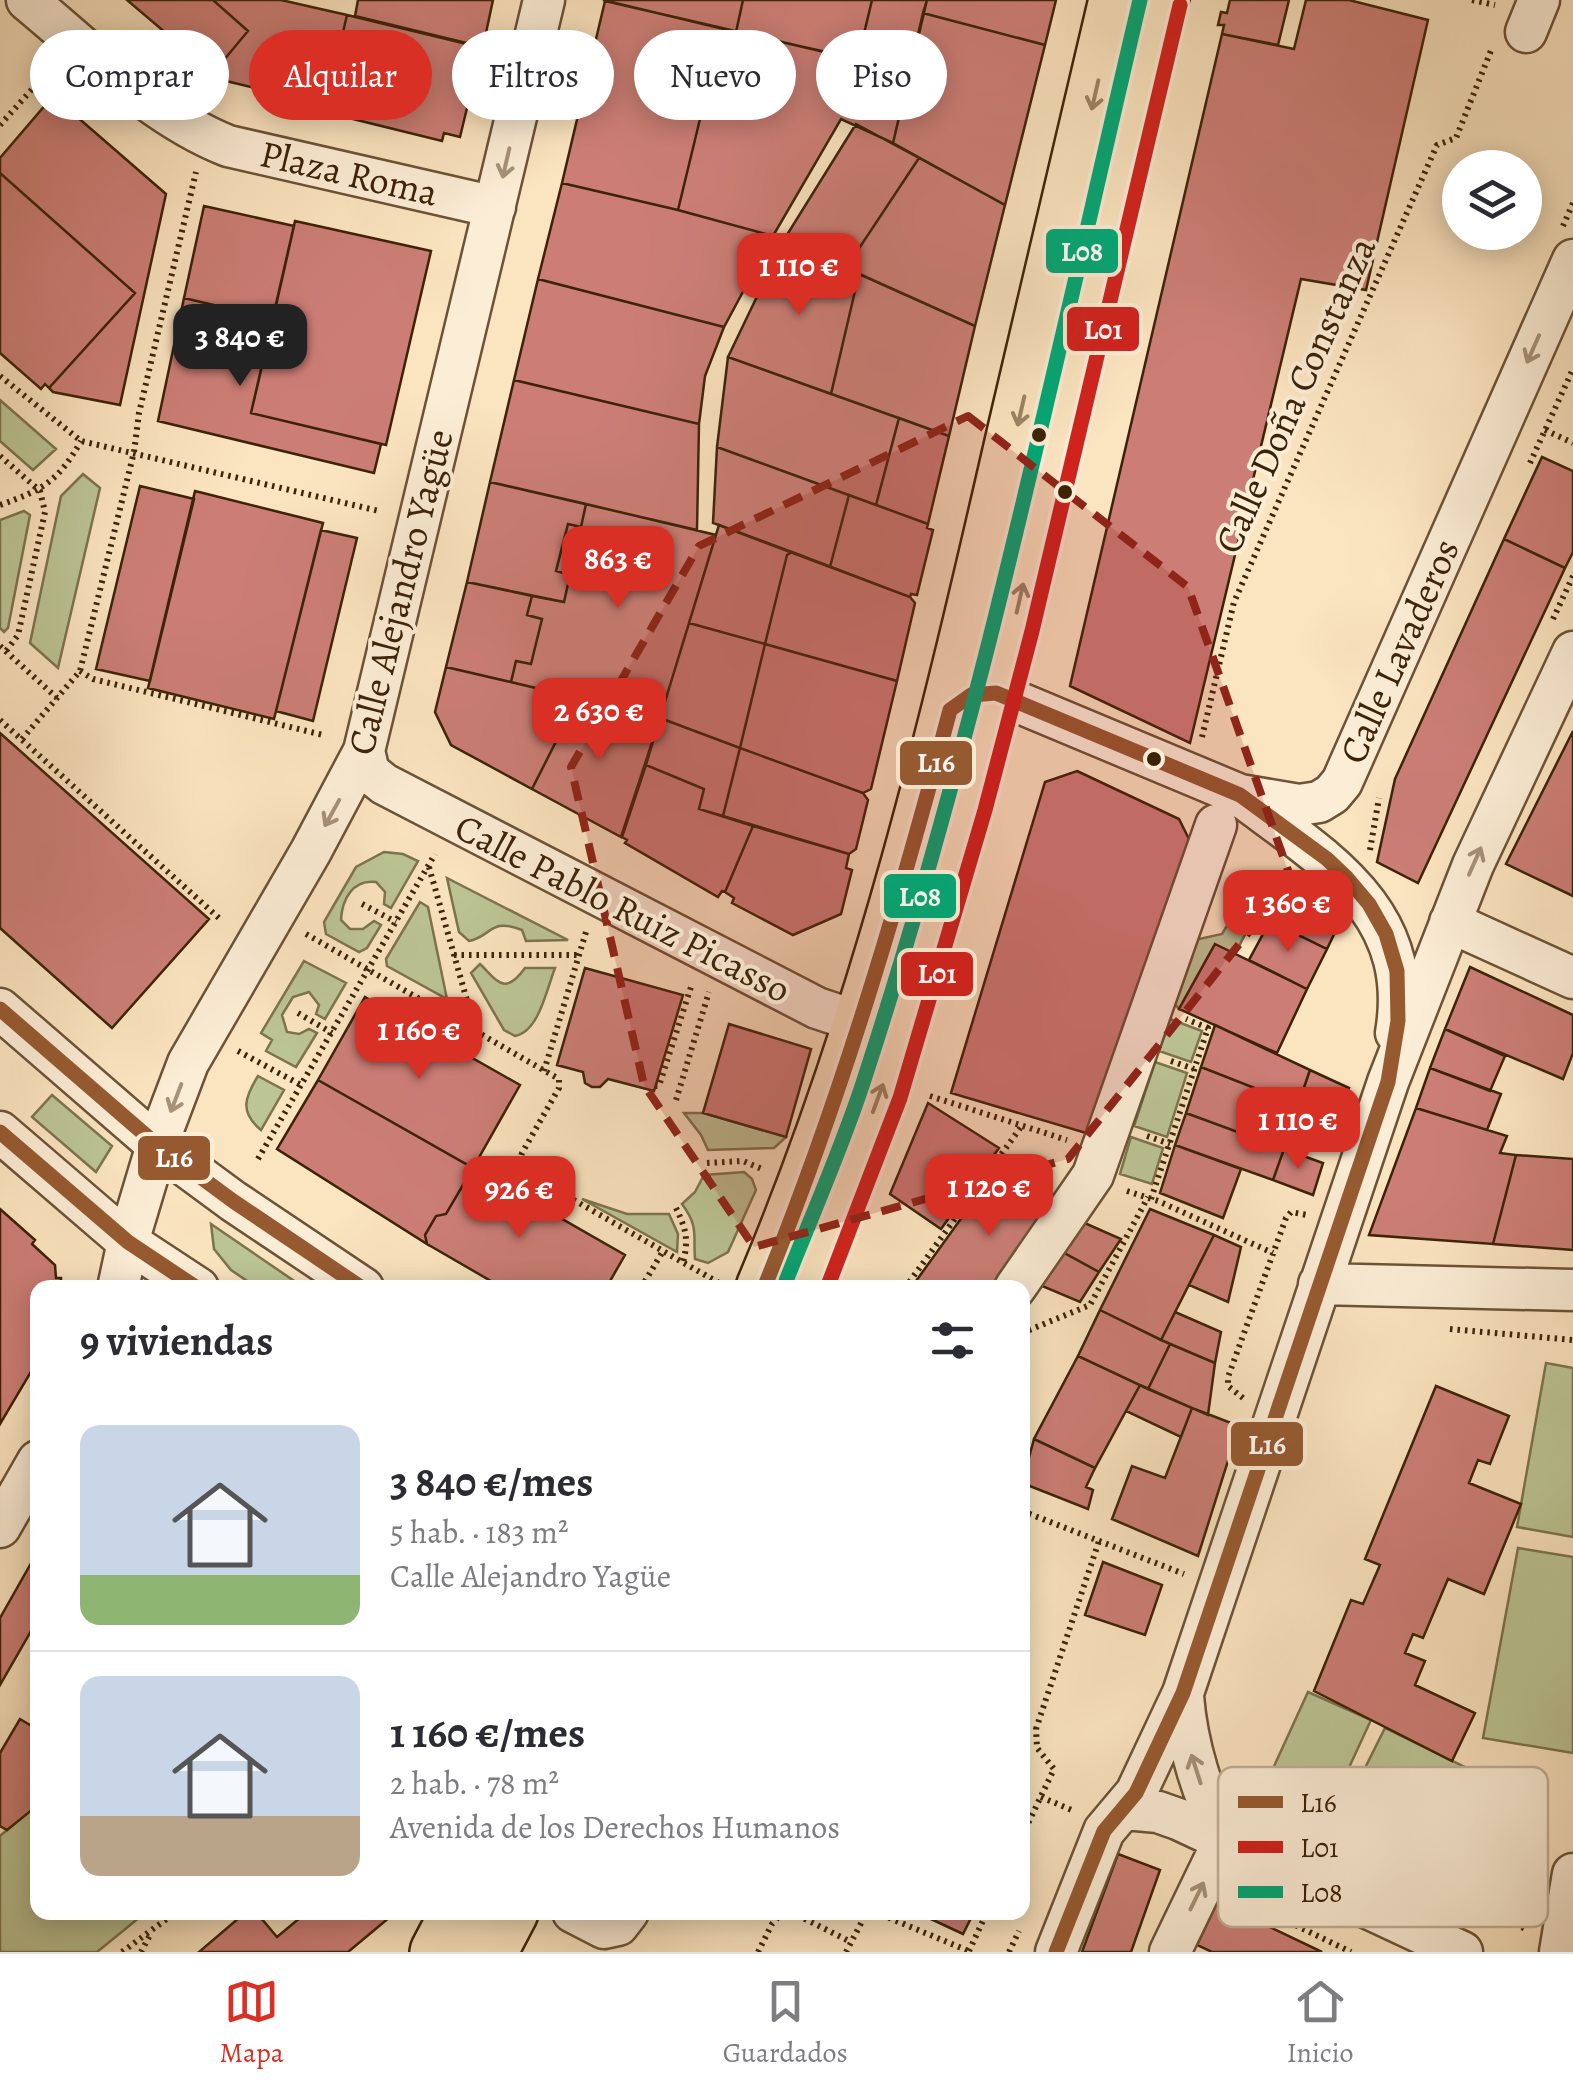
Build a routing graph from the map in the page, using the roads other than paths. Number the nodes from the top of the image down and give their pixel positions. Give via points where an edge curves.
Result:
1 (27, 0) edge
2 (544, 0) edge
3 (1117, 0) edge
4 (1161, 0) edge
5 (495, 207) junction
6 (1573, 260) edge
7 (1561, 640) edge
8 (973, 701) junction
9 (364, 751) junction
10 (1228, 810) junction
11 (1450, 922) junction
12 (1573, 978) edge
13 (0, 1008) edge
14 (883, 1021) junction
15 (1388, 1082) junction
16 (0, 1132) edge
17 (157, 1145) junction
18 (128, 1242) junction
19 (120, 1280) edge
20 (186, 1280) edge
21 (351, 1280) edge
22 (767, 1280) edge
23 (808, 1280) edge
24 (1020, 1280) edge
25 (1318, 1284) junction
26 (1573, 1290) edge
27 (30, 1475) edge
28 (0, 1527) edge
29 (1182, 1694) junction
30 (1125, 1809) junction
31 (1218, 1824) edge
32 (1218, 1837) edge
33 (1218, 1852) edge
34 (1573, 1874) edge
35 (455, 1920) edge
36 (506, 1920) edge
37 (588, 1920) edge
38 (621, 1920) edge
39 (1409, 1927) edge
40 (1561, 1948) edge
41 (438, 1952) edge
42 (489, 1952) edge
43 (1056, 1952) edge
44 (1170, 1952) edge
45 (1462, 1952) edge

1 - 5 street, Plaza Roma via 204,136
2 -> 5 street, Calle Alejandro Yagüe
3 -> 8 highway
8 -> 4 highway
5 - 9 street, Calle Alejandro Yagüe
6 -> 10 street, Calle Lavaderos via 1342,782 1320,802
11 -> 7 street
8 - 10 street
8 - 14 highway
9 - 14 street, Calle Pablo Ruiz Picasso via 370,772 384,784 798,999
9 -> 17 street, Calle Alejandro Yagüe via 188,1063
10 - 15 street via 1337,868 1386,934 1398,994
10 - 24 street via 1096,1165
11 - 12 street
11 - 15 street
13 - 17 street
14 - 22 highway
23 -> 14 highway via 881,1092
15 - 25 street
16 - 18 street
17 - 18 street, Calle Alejandro Yagüe
17 - 21 street
18 - 19 street, Calle Alejandro Yagüe
18 - 20 street
25 - 26 street
25 - 29 street
27 - 28 street
29 - 30 street
31 -> 29 street via 1190,1752
30 - 32 street via 1158,1812
30 - 43 street via 1104,1831
44 -> 33 street
34 - 40 street
35 - 41 highway
36 - 42 highway
37 - 38 street via 604,1928
39 - 45 street

